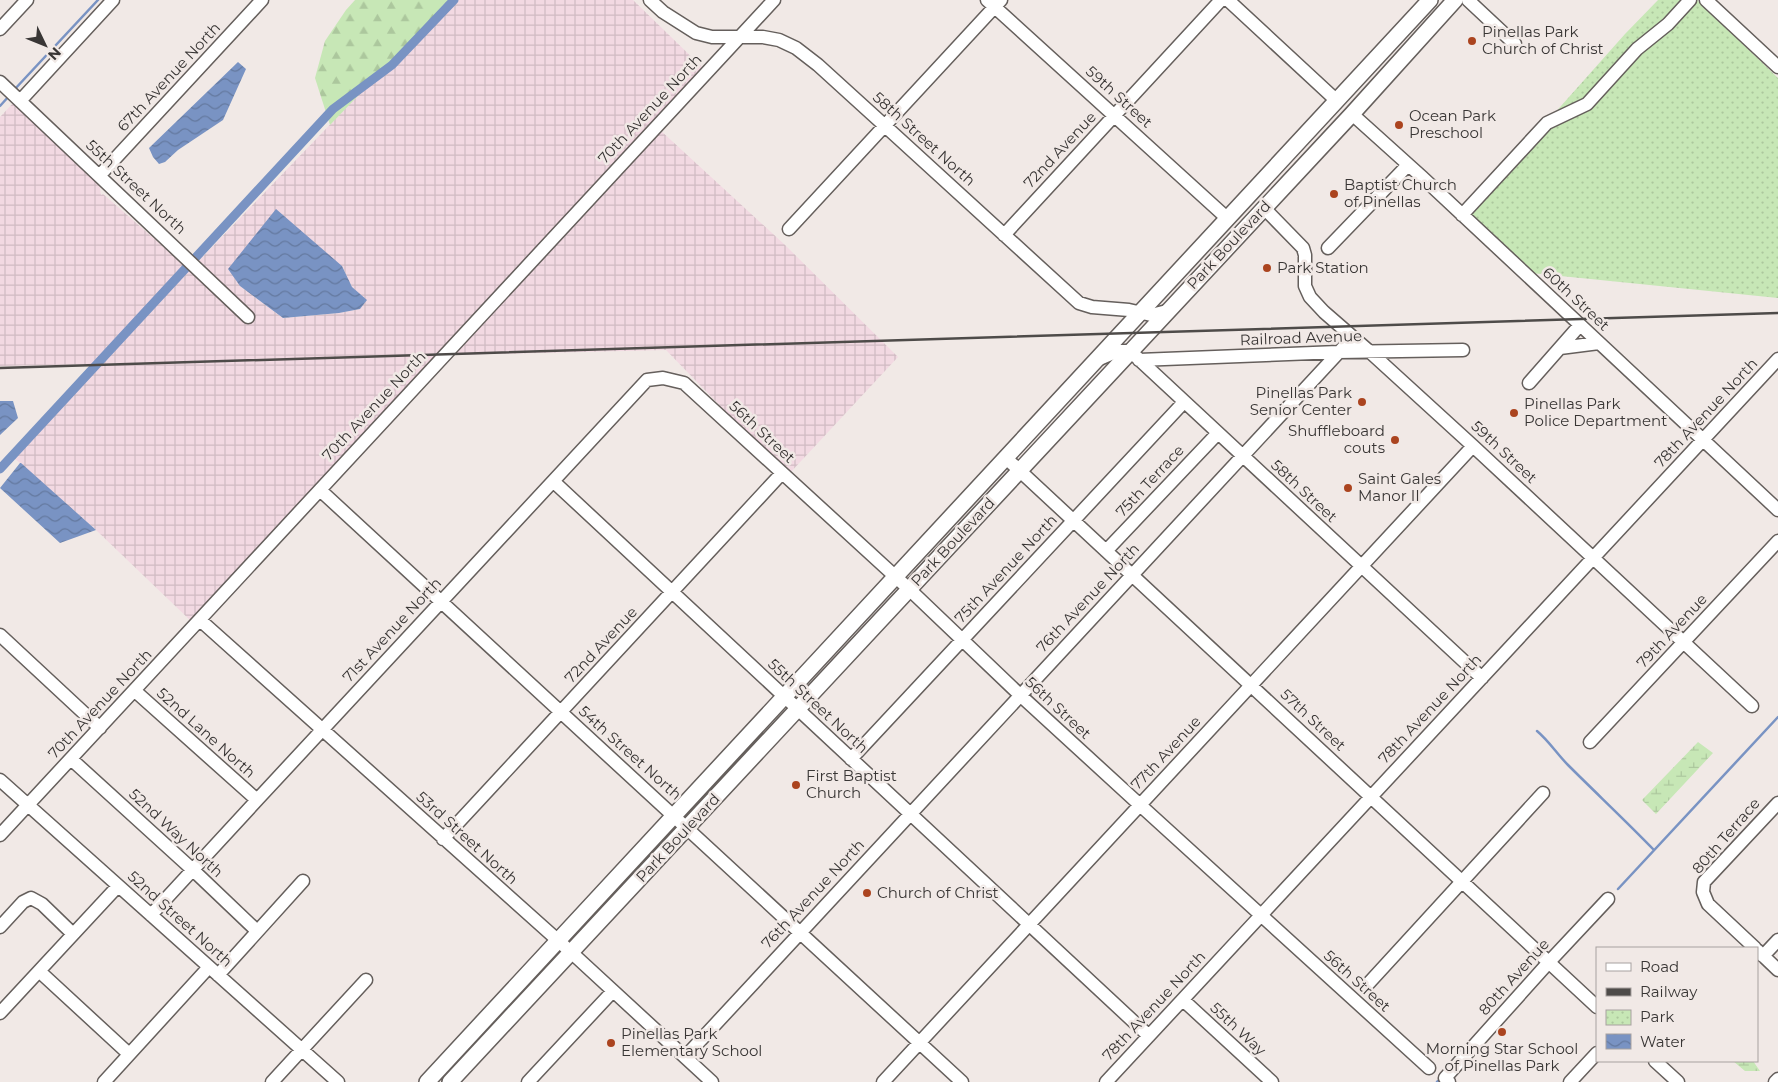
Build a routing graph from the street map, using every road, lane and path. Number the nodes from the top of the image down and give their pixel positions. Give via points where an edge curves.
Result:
1 (26, 0) edge
2 (113, 0) edge
3 (262, 0) edge
4 (650, 0) edge
5 (774, 0) edge
6 (1221, 0) edge
7 (1228, 0) edge
8 (1430, 0) edge
9 (1444, 0) edge
10 (1456, 0) edge
11 (1468, 0) edge
12 (1690, 0) edge
13 (1706, 0) edge
14 (994, 2) edge
15 (0, 29) edge
16 (1426, 33) junction
17 (740, 37) junction
18 (1515, 44) dead end
19 (1376, 59) junction
20 (1778, 67) edge
21 (11, 93) edge
22 (1337, 101) junction
23 (1352, 114) junction
24 (1114, 115) junction
25 (884, 125) junction
26 (1317, 150) junction
27 (1279, 164) junction
28 (1408, 165) junction
29 (100, 175) junction
30 (1264, 208) junction
31 (1462, 215) junction
32 (1223, 224) junction
33 (789, 229) dead end
34 (1004, 235) junction
35 (1328, 248) dead end
36 (1201, 275) junction
37 (1167, 311) junction
38 (1140, 313) junction
39 (248, 316) dead end
40 (1580, 325) junction
41 (1353, 336) junction
42 (1599, 343) junction
43 (1560, 348) junction
44 (1463, 350) dead end
45 (1338, 352) junction
46 (1370, 352) junction
47 (1134, 356) junction
48 (1778, 359) edge
49 (1097, 360) junction
50 (663, 378) joint
51 (1529, 383) dead end
52 (1184, 402) junction
53 (1218, 433) junction
54 (1703, 440) junction
55 (1473, 446) junction
56 (1242, 456) junction
57 (1006, 458) junction
58 (1019, 471) junction
59 (782, 473) junction
60 (554, 482) junction
61 (320, 490) junction
62 (1778, 510) edge
63 (1073, 521) junction
64 (1778, 541) edge
65 (1106, 551) junction
66 (1594, 558) junction
67 (1362, 566) junction
68 (1132, 575) junction
69 (896, 577) junction
70 (909, 589) junction
71 (672, 592) junction
72 (442, 601) junction
73 (200, 620) junction
74 (0, 634) edge
75 (962, 640) junction
76 (1684, 642) junction
77 (1482, 678) junction
78 (1251, 685) junction
79 (135, 691) junction
80 (1020, 695) junction
81 (785, 697) junction
82 (1752, 706) dead end
83 (798, 709) junction
84 (560, 712) junction
85 (100, 728) junction
86 (323, 729) junction
87 (1590, 742) dead end
88 (71, 759) junction
89 (852, 759) junction
90 (0, 780) edge
91 (1544, 793) dead end
92 (1371, 797) junction
93 (256, 800) junction
94 (1778, 802) edge
95 (28, 805) junction
96 (1140, 805) junction
97 (910, 814) junction
98 (674, 815) junction
99 (688, 827) junction
100 (0, 836) edge
101 (443, 839) junction
102 (193, 870) junction
103 (303, 881) dead end
104 (1462, 882) junction
105 (118, 886) junction
106 (1608, 899) dead end
107 (151, 915) junction
108 (1260, 916) junction
109 (1029, 924) junction
110 (0, 927) edge
111 (257, 931) junction
112 (799, 933) junction
113 (73, 934) junction
114 (1778, 940) edge
115 (558, 941) junction
116 (1754, 947) edge
117 (1758, 951) edge
118 (572, 953) junction
119 (1549, 962) junction
120 (1778, 970) edge
121 (40, 971) junction
122 (213, 971) junction
123 (366, 980) dead end
124 (1368, 984) dead end
125 (613, 991) junction
126 (1183, 1000) junction
127 (1596, 1006) edge
128 (0, 1013) edge
129 (1149, 1036) junction
130 (920, 1042) junction
131 (302, 1050) junction
132 (129, 1054) junction
133 (1596, 1054) edge
134 (684, 1056) junction
135 (1656, 1062) edge
136 (1428, 1068) dead end
137 (1778, 1079) edge
138 (1447, 1080) edge
139 (104, 1082) edge
140 (272, 1082) edge
141 (338, 1082) edge
142 (427, 1082) edge
143 (450, 1082) edge
144 (528, 1082) edge
145 (712, 1082) edge
146 (883, 1082) edge
147 (962, 1082) edge
148 (1106, 1082) edge
149 (1272, 1082) edge
150 (1570, 1082) edge
151 (1678, 1082) edge
152 (1775, 1082) edge

1 - 15 street
2 - 21 street
3 - 29 street, 67th Avenue North
4 - 17 street, 58th Street North via 696,33
5 - 17 street, 70th Avenue North
6 - 24 street, 72nd Avenue
7 - 22 street
8 - 19 main road, Park Boulevard
9 - 16 main road via 1431,15
10 - 16 main road, Park Boulevard
11 - 18 street
12 - 31 street via 1587,104 1547,123
13 - 20 street
14 - 24 street, 59th Street
14 - 25 street
16 - 23 main road, Park Boulevard
17 - 25 street, 58th Street North via 779,40 796,48
17 - 61 street, 70th Avenue North
19 - 22 main road, Park Boulevard
19 - 23 main road via 1369,79 1352,104
21 - 29 street, 55th Street North
22 - 26 main road via 1338,112 1319,136
22 - 27 main road, Park Boulevard
23 - 26 main road, Park Boulevard
23 - 28 street, 60th Street
24 - 32 street, 59th Street
24 - 34 street, 72nd Avenue
25 - 33 street
25 - 34 street, 58th Street North
26 - 30 main road, Park Boulevard
27 - 30 main road via 1278,177 1261,200
27 - 32 main road, Park Boulevard
28 - 31 street, 60th Street
28 - 35 street
29 - 39 street, 55th Street North via 120,198
30 - 36 main road, Park Boulevard
30 - 41 street, 59th Street via 1303,248 1304,286 1310,297
31 - 40 street, 60th Street
32 - 36 main road via 1222,238 1208,255
32 - 38 main road, Park Boulevard
34 - 38 street, 58th Street North via 1079,303
36 - 37 main road, Park Boulevard
37 - 38 street, 58th Street North via 1151,315
37 - 47 main road, Park Boulevard
38 - 49 main road, Park Boulevard
40 - 42 street, 60th Street
40 - 43 street
41 - 45 street, 76th Avenue North
41 - 46 street, 59th Street
42 - 43 street
42 - 54 street, 60th Street
43 - 51 street
44 - 46 street, Railroad Avenue
45 - 46 street, Railroad Avenue
45 - 47 street, Railroad Avenue
45 - 56 street, 76th Avenue North
46 - 55 street, 59th Street
47 - 49 street via 1118,351
47 - 52 street, 58th Street
47 - 58 main road, Park Boulevard
48 - 54 street, 78th Avenue North
49 - 57 main road, Park Boulevard
50 - 59 street, 56th Street via 684,383
50 - 60 street, 71st Avenue North via 648,380
52 - 53 street, 58th Street
52 - 63 street, 75th Avenue North
53 - 56 street, 58th Street
53 - 65 street, 75th Terrace
54 - 62 street, 60th Street
54 - 66 street, 78th Avenue North
55 - 66 street, 59th Street
55 - 67 street, 77th Avenue
56 - 67 street, 58th Street
56 - 68 street, 76th Avenue North
57 - 58 street, 57th Street
57 - 69 main road, Park Boulevard
58 - 63 street, 57th Street
58 - 70 main road, Park Boulevard
59 - 69 street, 56th Street
59 - 71 street, 72nd Avenue
60 - 71 street, 55th Street North
60 - 72 street, 71st Avenue North
61 - 72 street, 54th Street North
61 - 73 street, 70th Avenue North
63 - 65 street, 57th Street
63 - 75 street, 75th Avenue North
64 - 76 street, 79th Avenue
65 - 68 street, 57th Street
66 - 76 street, 59th Street
66 - 77 street, 78th Avenue North
67 - 77 street, 58th Street
67 - 78 street, 77th Avenue
68 - 78 street, 57th Street
68 - 80 street, 76th Avenue North
69 - 70 street, 56th Street
69 - 81 main road, Park Boulevard
70 - 75 street, 56th Street
70 - 83 main road, Park Boulevard
71 - 81 street, 55th Street North
71 - 84 street, 72nd Avenue
72 - 84 street, 54th Street North
72 - 86 street, 71st Avenue North
73 - 79 street, 70th Avenue North
73 - 86 street, 53rd Street North
74 - 85 street
75 - 80 street, 56th Street
75 - 89 street, 75th Avenue North
76 - 82 street, 59th Street
76 - 87 street, 79th Avenue
77 - 92 street, 78th Avenue North
78 - 92 street, 57th Street
78 - 96 street, 77th Avenue
79 - 85 street, 70th Avenue North
79 - 93 street, 52nd Lane North
80 - 96 street, 56th Street
80 - 97 street, 76th Avenue North
81 - 83 street, 55th Street North
81 - 98 main road, Park Boulevard
83 - 89 street, 55th Street North
83 - 99 main road, Park Boulevard
84 - 98 street, 54th Street North
84 - 101 street, 72nd Avenue
85 - 88 street, 70th Avenue North
86 - 93 street, 71st Avenue North
86 - 101 street, 53rd Street North
88 - 95 street, 70th Avenue North
88 - 102 street, 52nd Way North
89 - 97 street, 55th Street North
90 - 95 street, 52nd Street North
91 - 104 street
92 - 104 street, 57th Street
92 - 108 street, 78th Avenue North
93 - 102 street, 71st Avenue North
94 - 116 street, 80th Terrace via 1704,882 1703,892 1708,904
95 - 100 street, 70th Avenue North
95 - 105 street, 52nd Street North
96 - 108 street, 56th Street
96 - 109 street, 77th Avenue
97 - 109 street, 55th Street North
97 - 112 street, 76th Avenue North
98 - 99 street, 54th Street North
98 - 115 main road, Park Boulevard
99 - 112 street, 54th Street North
99 - 118 main road, Park Boulevard
101 - 115 street, 53rd Street North
102 - 107 street, 71st Avenue North
102 - 111 street, 52nd Way North
103 - 111 street
104 - 119 street, 57th Street
104 - 124 street
105 - 107 street, 52nd Street North
105 - 113 street
106 - 119 street, 80th Avenue
107 - 122 street, 52nd Street North
108 - 126 street, 78th Avenue North
108 - 136 street, 56th Street
109 - 129 street, 55th Street North
109 - 130 street, 77th Avenue
110 - 113 street via 23,902 31,898 42,904
111 - 122 street
112 - 130 street, 54th Street North
112 - 134 street, 76th Avenue North
113 - 121 street
114 - 117 street
115 - 118 street, 53rd Street North
115 - 142 main road, Park Boulevard
117 - 120 street
118 - 125 street, 53rd Street North
118 - 143 main road, Park Boulevard
119 - 127 street, 57th Street
119 - 138 street, 80th Avenue
121 - 128 street
121 - 132 street
122 - 131 street, 52nd Street North
122 - 132 street
123 - 131 street
125 - 134 street, 53rd Street North
125 - 144 street
126 - 129 street, 78th Avenue North
126 - 149 street, 55th Way
129 - 148 street, 78th Avenue North
130 - 146 street, 77th Avenue
130 - 147 street, 54th Street North
131 - 140 street
131 - 141 street, 52nd Street North
132 - 139 street
133 - 150 street
134 - 145 street, 53rd Street North
135 - 151 street
137 - 152 street

